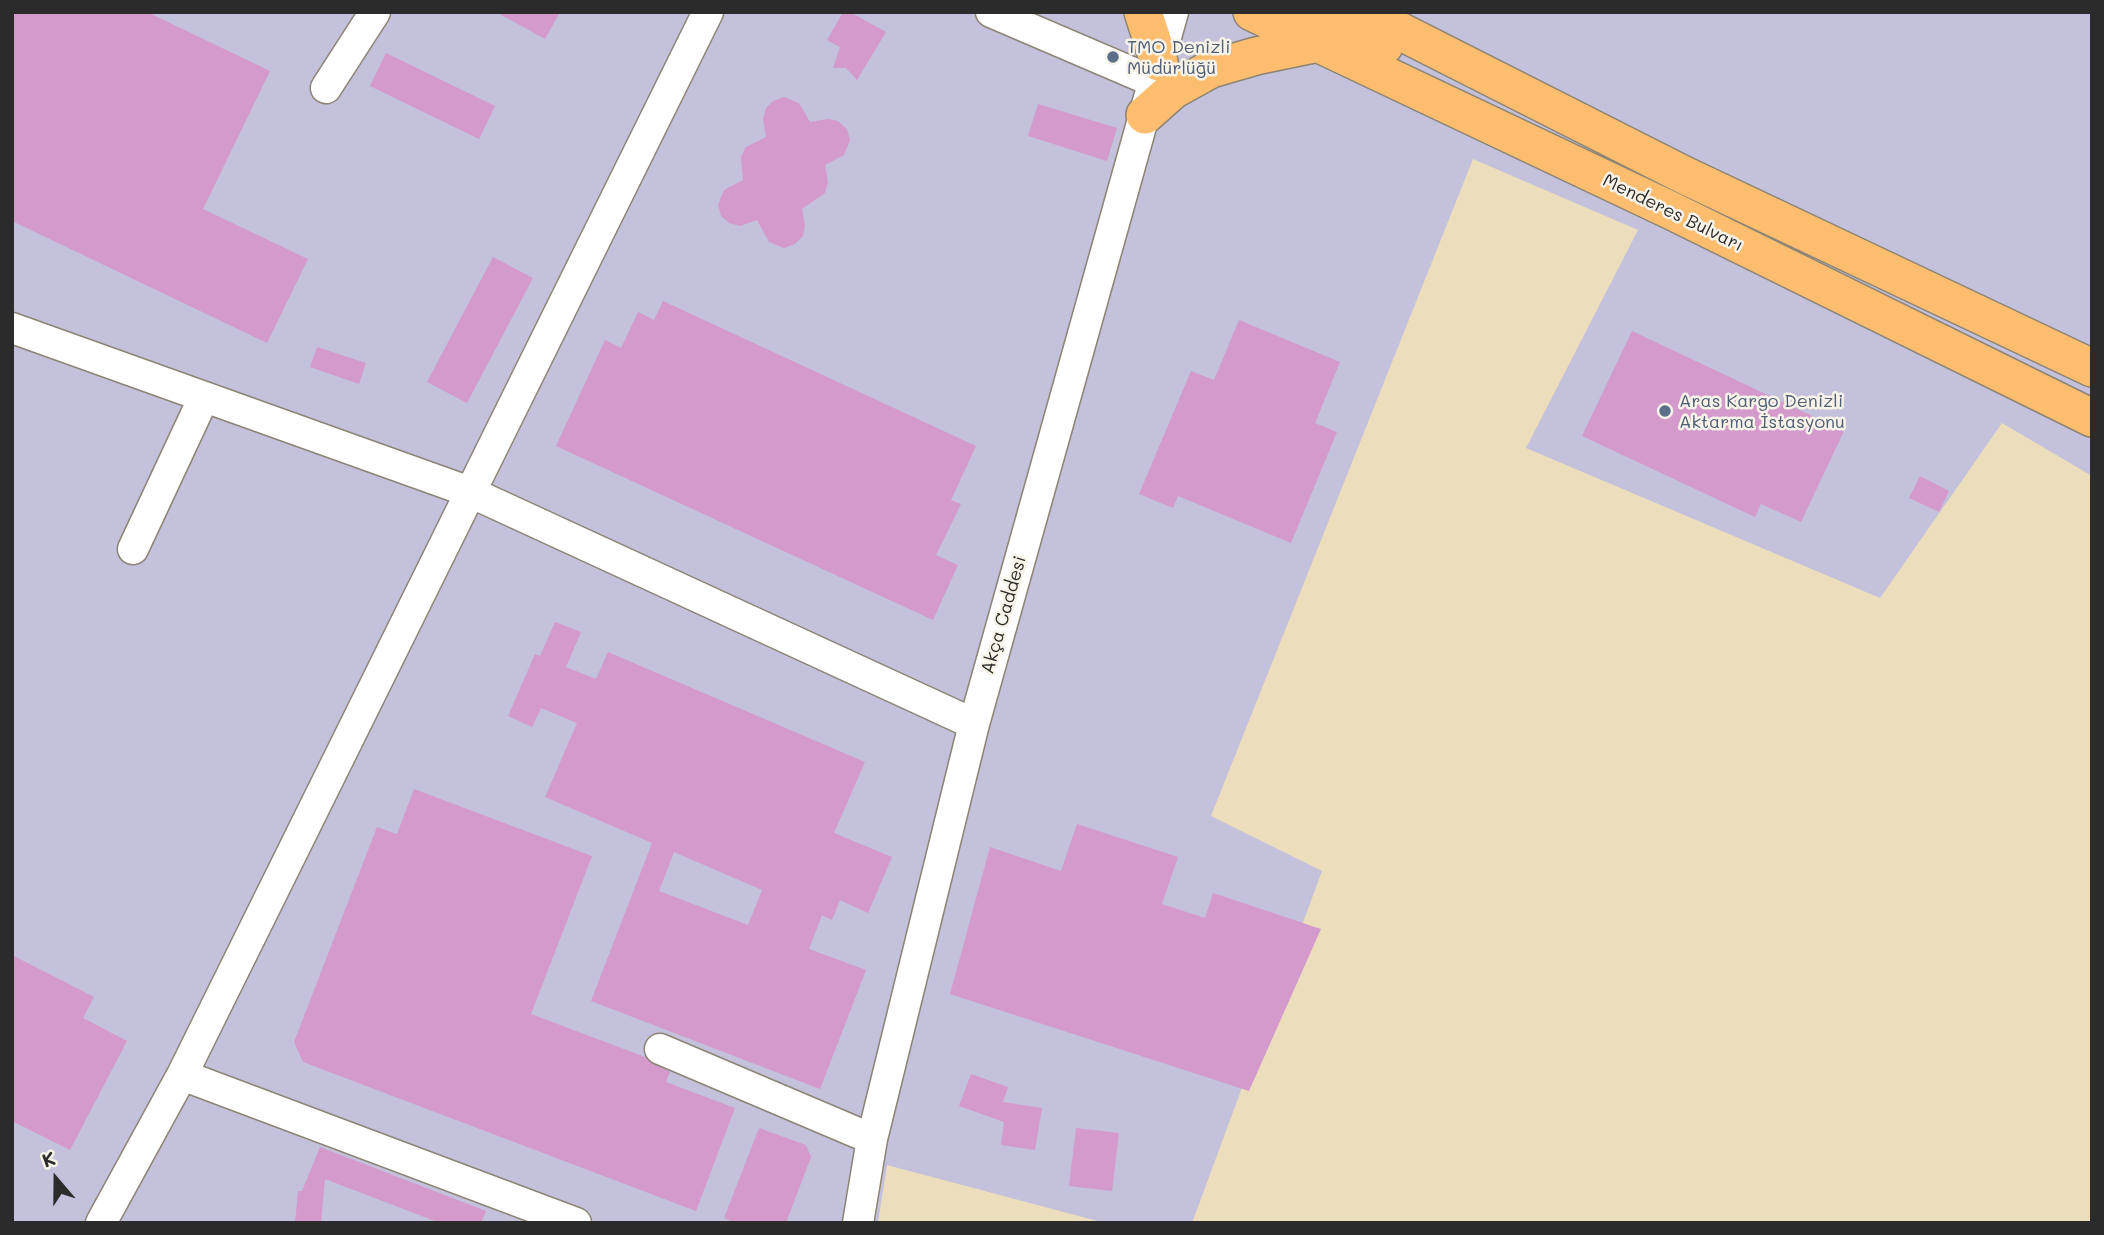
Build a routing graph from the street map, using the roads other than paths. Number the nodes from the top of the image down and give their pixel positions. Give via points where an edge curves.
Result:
1 (375, 12) edge
2 (708, 12) edge
3 (991, 12) edge
4 (1143, 12) edge
5 (1174, 12) edge
6 (1252, 12) edge
7 (1362, 12) edge
8 (1318, 28) edge
9 (326, 88) dead end
10 (1158, 88) junction
11 (1684, 175) junction
12 (12, 328) edge
13 (2092, 368) edge
14 (204, 397) junction
15 (2092, 418) edge
16 (470, 492) junction
17 (133, 549) dead end
18 (974, 724) junction
19 (660, 1049) dead end
20 (182, 1075) junction
21 (872, 1139) junction
22 (101, 1223) edge
23 (576, 1223) edge
24 (858, 1223) edge

1 - 9 street
2 - 16 street
3 - 10 street
4 - 10 main road
5 - 10 street, Akça Caddesi
6 - 8 main road, Menderes Bulvarı
7 - 11 main road
8 - 10 main road via 1256,55
8 - 11 main road via 1397,53
8 - 15 main road, Menderes Bulvarı via 1672,211
10 - 18 street, Akça Caddesi
11 - 13 main road
12 - 14 street
14 - 16 street
14 - 17 street
16 - 18 street
16 - 20 street
18 - 21 street, Akça Caddesi
19 - 21 street
20 - 22 street
20 - 23 street
21 - 24 street, Akça Caddesi

